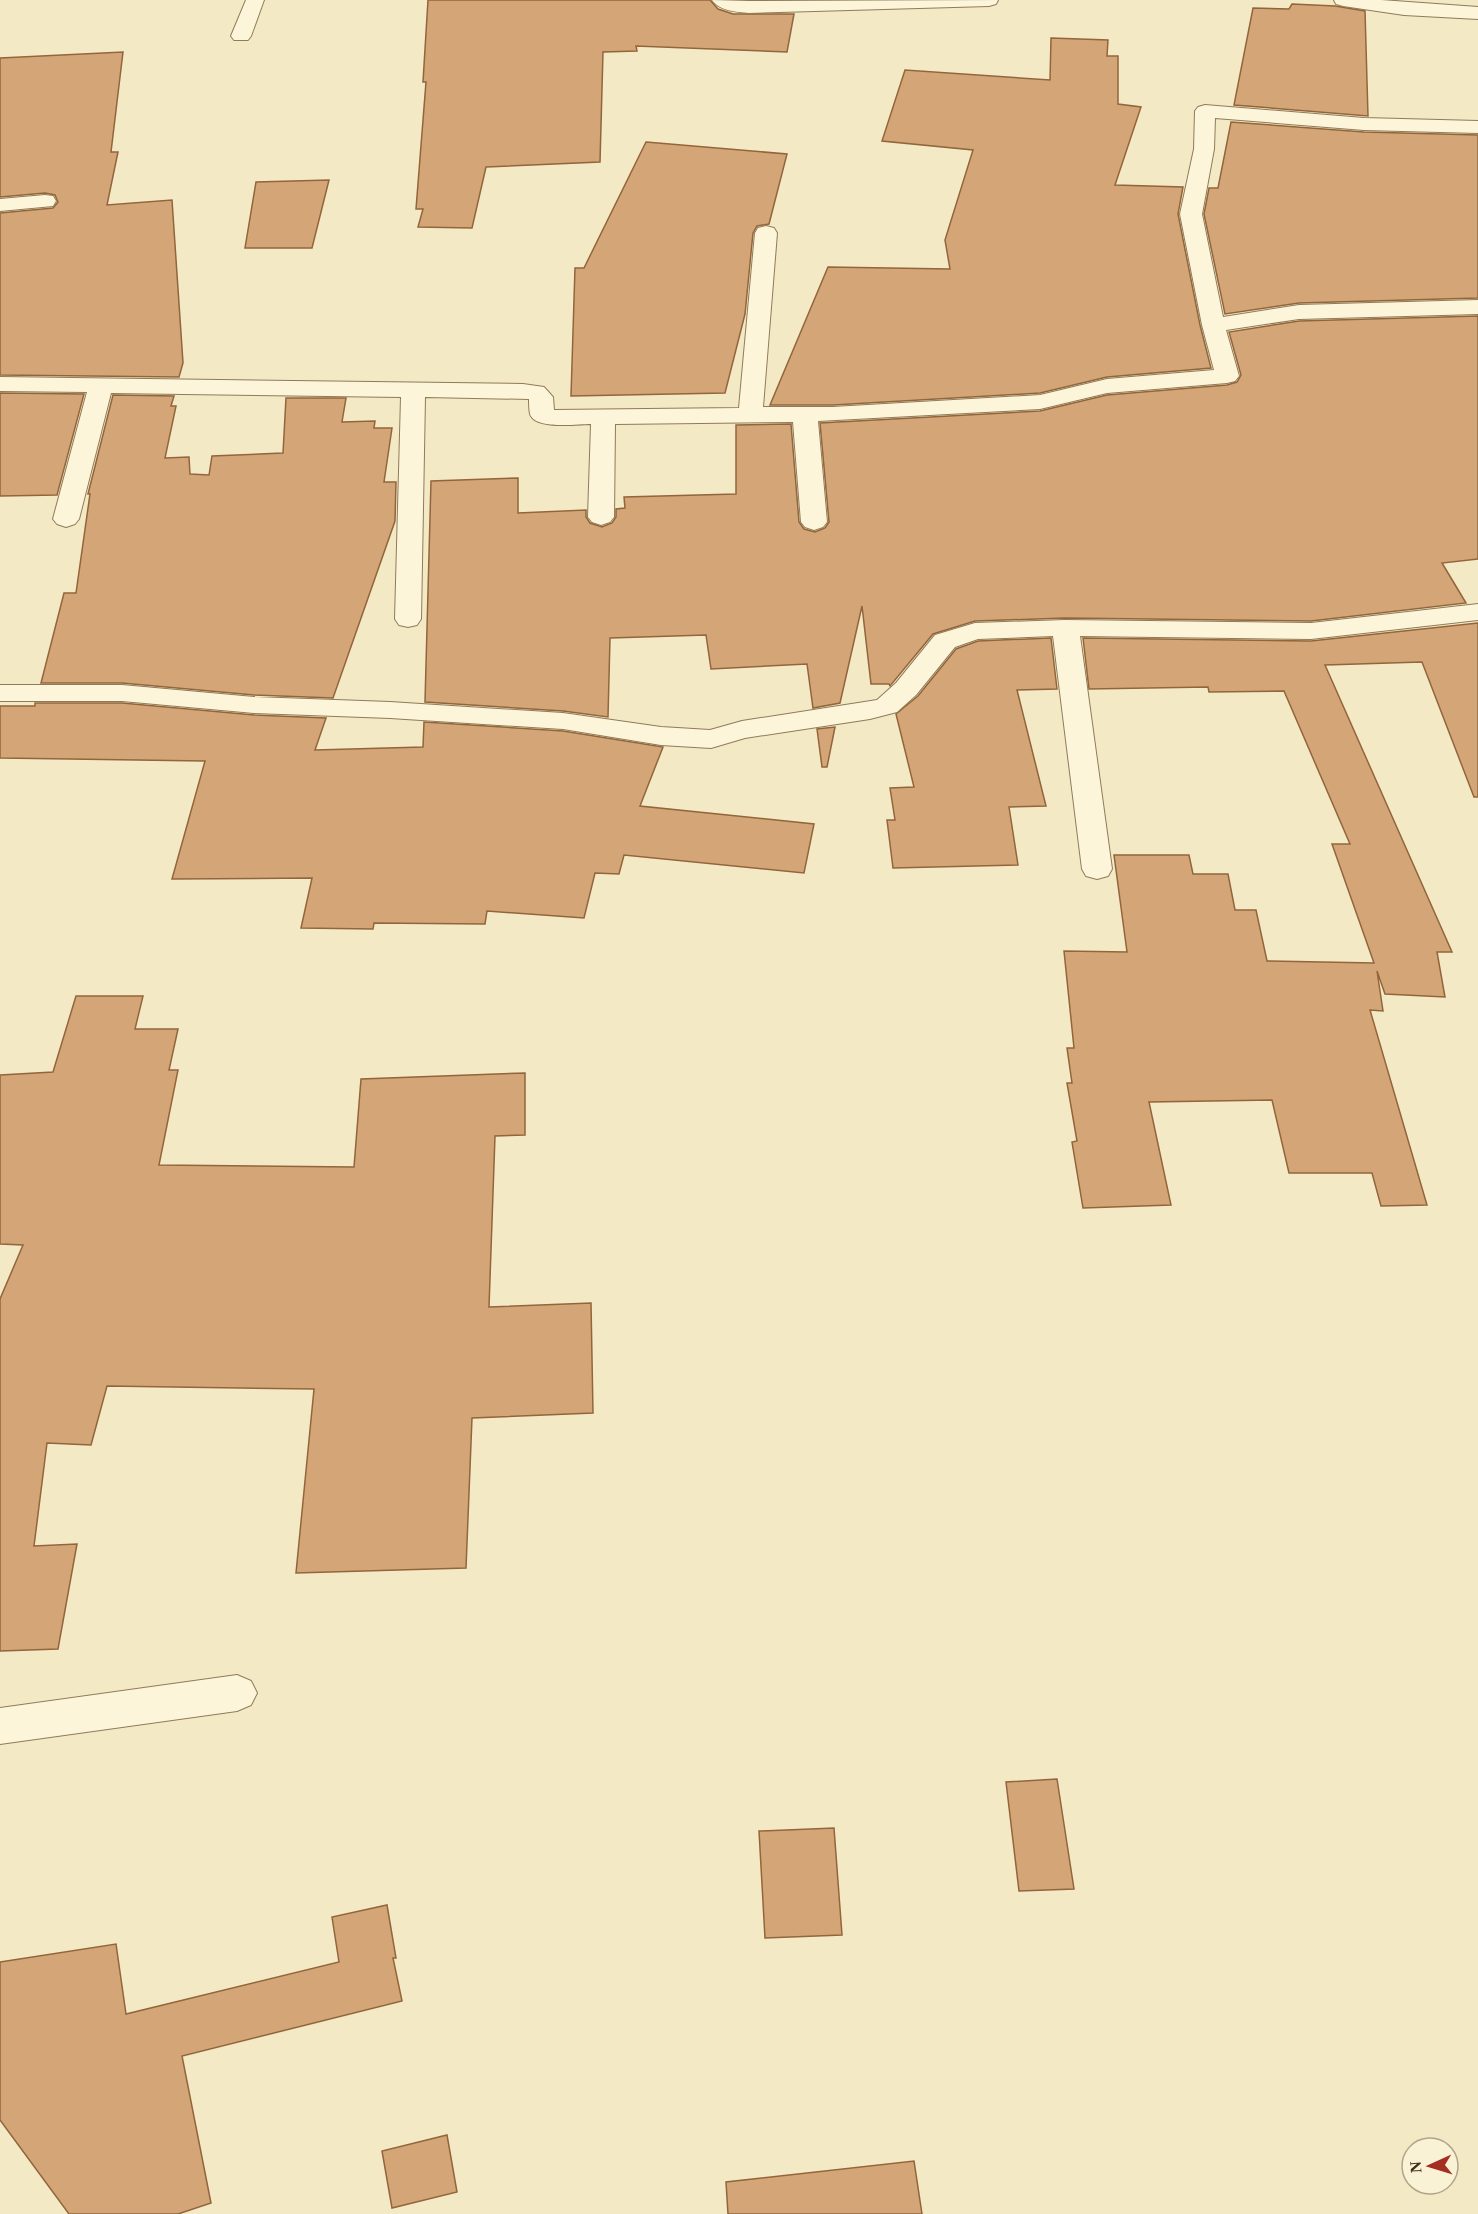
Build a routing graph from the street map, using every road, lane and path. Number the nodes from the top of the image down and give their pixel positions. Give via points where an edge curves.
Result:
1 (255, 0) edge
2 (721, 0) edge
3 (989, 0) edge
4 (1343, 0) edge
5 (1478, 13) edge
6 (241, 36) dead end
7 (1478, 127) edge
8 (45, 201) dead end
9 (0, 205) edge
10 (766, 233) dead end
11 (1478, 307) edge
12 (1213, 325) junction
13 (0, 384) edge
14 (101, 386) junction
15 (413, 389) junction
16 (750, 415) junction
17 (805, 415) junction
18 (603, 417) junction
19 (601, 517) dead end
20 (66, 519) dead end
21 (814, 522) dead end
22 (1478, 612) edge
23 (408, 619) dead end
24 (1065, 628) junction
25 (0, 693) edge
26 (1097, 869) dead end
27 (237, 1693) dead end
28 (0, 1726) edge

1 - 6 street
2 - 3 street via 749,7
4 - 5 street via 1404,9
7 - 12 street via 1364,124 1205,111 1204,149 1191,214
8 - 9 street
10 - 16 street
11 - 12 street via 1299,312
12 - 17 street via 1227,376 1107,386 1040,402
13 - 14 street
14 - 15 street
14 - 20 street
15 - 18 street via 536,392 546,417
15 - 23 street
16 - 17 street
16 - 18 street
17 - 21 street
18 - 19 street
22 - 24 street via 1311,631
24 - 25 street via 975,631 945,641 924,670 887,706 742,730 711,739 661,736 563,721 254,705 122,693
24 - 26 street
27 - 28 street

